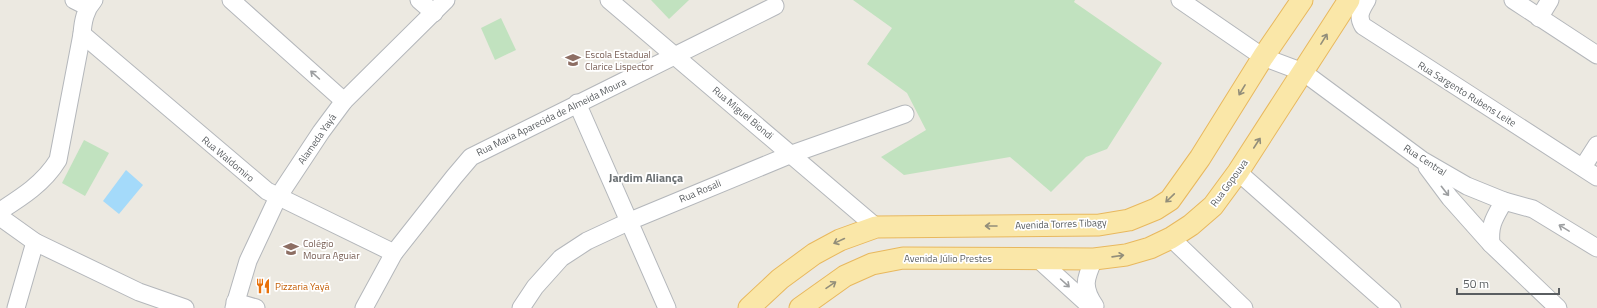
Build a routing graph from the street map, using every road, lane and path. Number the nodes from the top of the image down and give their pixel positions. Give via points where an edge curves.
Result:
1 (231, 0) edge
2 (419, 0) edge
3 (446, 0) edge
4 (609, 0) edge
5 (1180, 0) edge
6 (1302, 0) edge
7 (1349, 0) edge
8 (1367, 0) edge
9 (1513, 0) edge
10 (1550, 0) edge
11 (85, 2) edge
12 (775, 6) dead end
13 (434, 13) junction
14 (1539, 18) junction
15 (82, 34) junction
16 (1597, 55) edge
17 (676, 56) junction
18 (1263, 57) junction
19 (1303, 72) junction
20 (344, 101) junction
21 (577, 103) junction
22 (905, 114) dead end
23 (1597, 145) edge
24 (792, 154) junction
25 (1422, 160) junction
26 (1238, 172) junction
27 (1590, 172) edge
28 (278, 197) junction
29 (1504, 201) junction
30 (0, 211) edge
31 (0, 217) edge
32 (630, 221) junction
33 (876, 227) junction
34 (1171, 238) junction
35 (36, 242) junction
36 (1491, 244) junction
37 (1597, 248) edge
38 (394, 253) junction
39 (1037, 258) junction
40 (1094, 259) junction
41 (234, 305) edge
42 (16, 308) edge
43 (185, 308) edge
44 (256, 308) edge
45 (364, 308) edge
46 (521, 308) edge
47 (667, 308) edge
48 (749, 308) edge
49 (800, 308) edge
50 (1092, 308) edge
51 (1096, 308) edge
52 (1244, 308) edge
53 (1392, 308) edge
54 (1558, 308) edge

20 -> 1 street
2 - 13 street
3 - 13 street, Alameda Yayá
4 - 17 street, Rua Miguel Biondi
5 - 18 street, Rua Central
6 - 18 main road, Avenida Torres Tibagy
19 -> 7 main road, Rua Gopouva
8 - 27 street, Rua Sargento Rubens Leite via 1359,19 1363,26
9 - 14 street
10 - 14 street
11 - 15 street
12 - 17 street, Rua Maria Aparecida de Almeida Moura
13 - 20 street, Alameda Yayá
14 - 16 street
15 - 28 street, Rua Waldomiro via 267,191
15 - 30 street via 58,160 51,172 38,184
17 - 21 street, Rua Maria Aparecida de Almeida Moura
17 - 24 street, Rua Miguel Biondi
18 - 19 street, Rua Central
18 -> 33 main road, Avenida Torres Tibagy via 1174,196 1156,209 1129,220 1099,225
19 - 25 street, Rua Central
26 -> 19 main road, Rua Gopouva
20 - 28 street, Alameda Yayá
21 - 32 street
21 - 38 street, Rua Maria Aparecida de Almeida Moura via 471,157
22 - 24 street, Rua Rosali
23 - 27 street
24 - 32 street, Rua Rosali
24 - 33 street, Rua Miguel Biondi
25 - 29 street, Rua Central via 1467,186
25 -> 36 street via 1450,198
26 - 34 main road, Rua Gopouva via 1213,206
26 - 53 street
28 - 38 street, Rua Waldomiro
28 - 41 street, Alameda Yayá via 248,261
29 - 36 street via 1493,220 1490,231
37 -> 29 street, Rua Central via 1532,209
31 - 35 street
32 - 46 street, Rua Rosali via 587,241 561,258 535,287
32 - 47 street
33 -> 48 main road via 840,240 814,254 780,279
40 -> 34 main road, Rua Gopouva via 1126,255
34 - 52 street
35 - 42 street
35 - 43 street via 139,292
36 - 54 street
38 - 45 street, Rua Maria Aparecida de Almeida Moura
39 - 40 main road, Rua Gopouva
49 -> 39 main road, Avenida Júlio Prestes via 845,276 872,264 903,258
39 -> 50 street
40 - 51 street via 1086,276 1086,294
41 - 44 street

